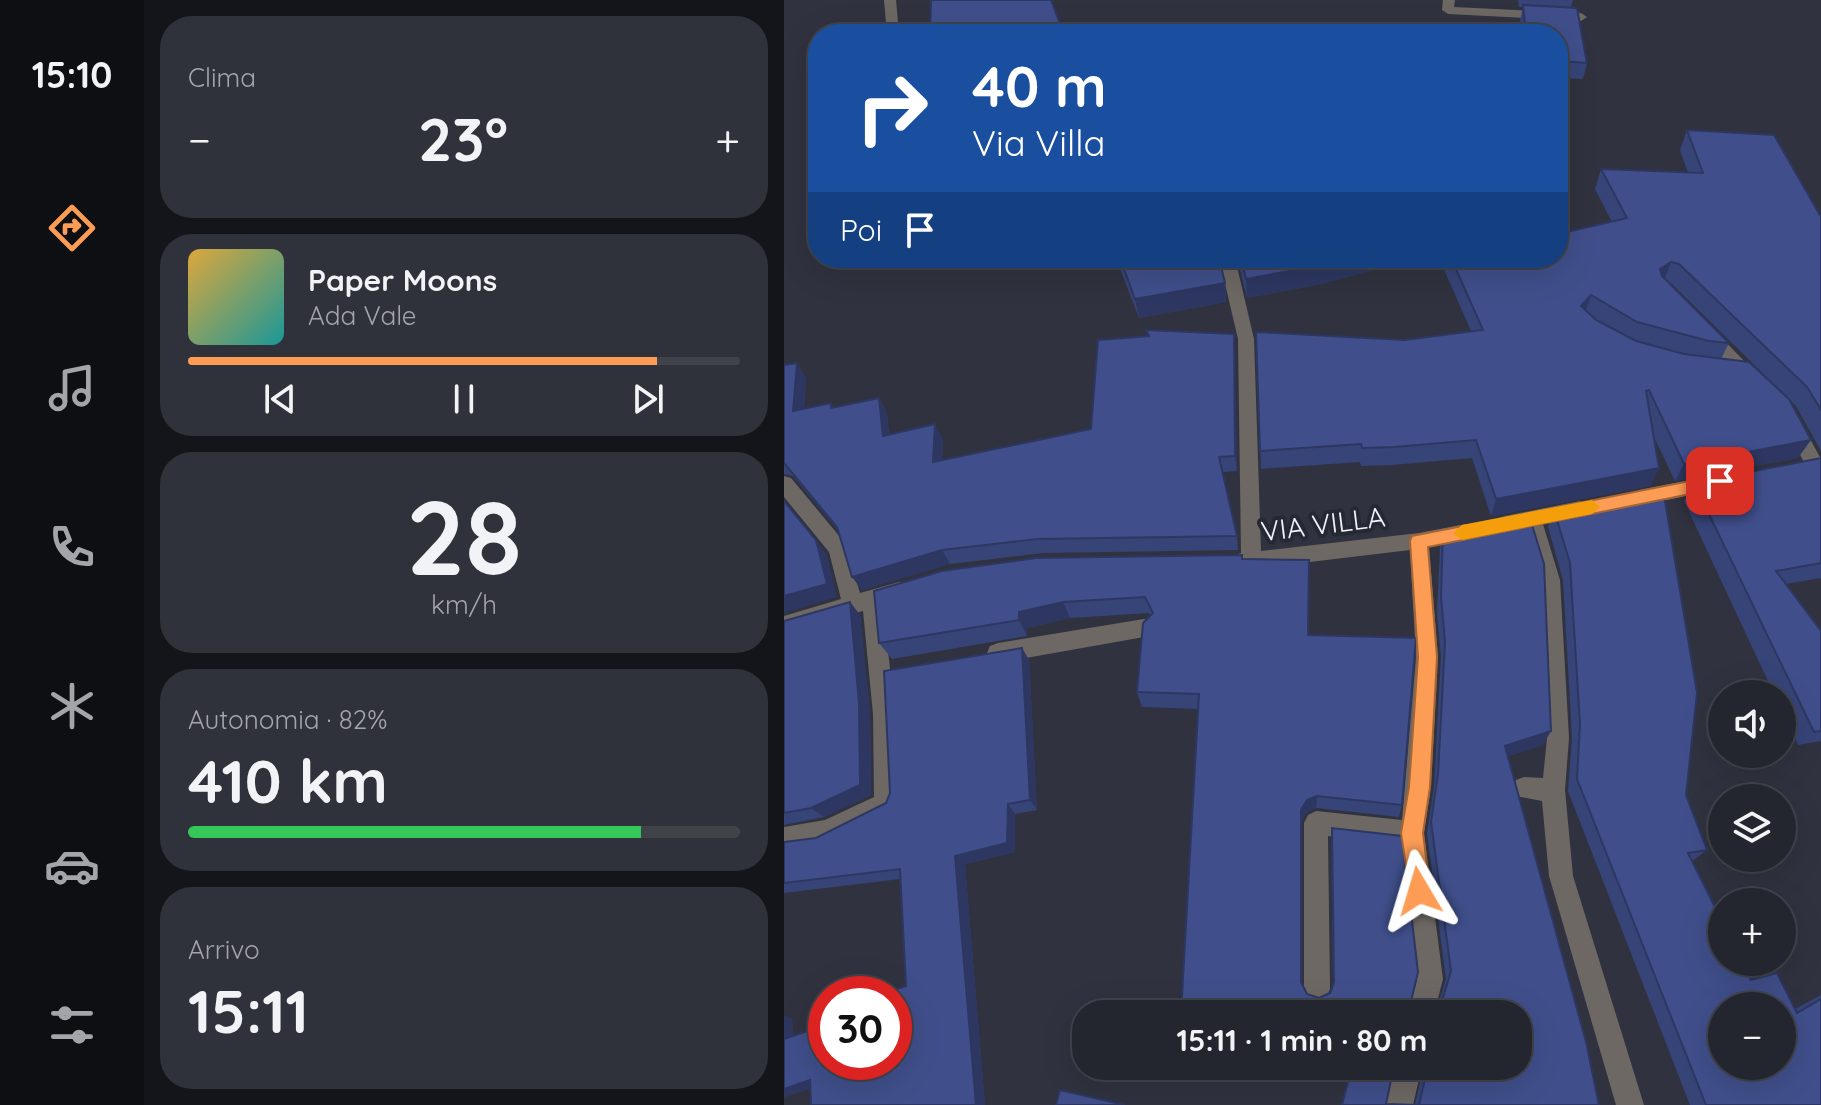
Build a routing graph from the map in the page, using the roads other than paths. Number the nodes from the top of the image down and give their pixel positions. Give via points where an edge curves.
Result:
1 (890, 0) edge
2 (1449, 0) edge
3 (1581, 17) edge
4 (892, 24) edge
5 (1229, 268) edge
6 (1694, 320) edge
7 (1714, 370) edge
8 (1787, 412) edge
9 (1811, 464) edge
10 (1736, 478) edge
11 (784, 483) edge
12 (1626, 500) edge
13 (1595, 506) edge
14 (1532, 519) junction
15 (1419, 541) junction
16 (1251, 561) junction
17 (1219, 562) edge
18 (925, 584) edge
19 (863, 602) junction
20 (784, 625) edge
21 (1144, 628) edge
22 (979, 656) edge
23 (908, 668) edge
24 (880, 673) junction
25 (1524, 788) dead end
26 (1553, 790) junction
27 (1412, 833) junction
28 (784, 839) edge
29 (1317, 989) dead end
30 (1425, 1000) edge
31 (1405, 1080) edge
32 (1399, 1105) edge
33 (1630, 1105) edge

1 - 4 street
2 - 3 street via 1448,10
5 - 16 street via 1246,339
6 - 7 street via 1750,377
8 - 9 street
10 - 12 street
11 - 19 street via 838,549
13 - 14 street, VIA VILLA
14 - 15 street, VIA VILLA
14 - 26 street via 1550,580 1558,738
15 - 16 street, VIA VILLA
15 - 27 street via 1428,788
16 - 17 street, VIA VILLA
18 - 19 street
19 - 20 street
19 - 24 street
21 - 22 street
23 - 24 street
24 - 28 street via 886,803 827,832
25 - 26 street
26 - 33 street via 1561,876
27 - 29 street via 1316,823
27 - 30 street via 1430,979
31 - 32 street

